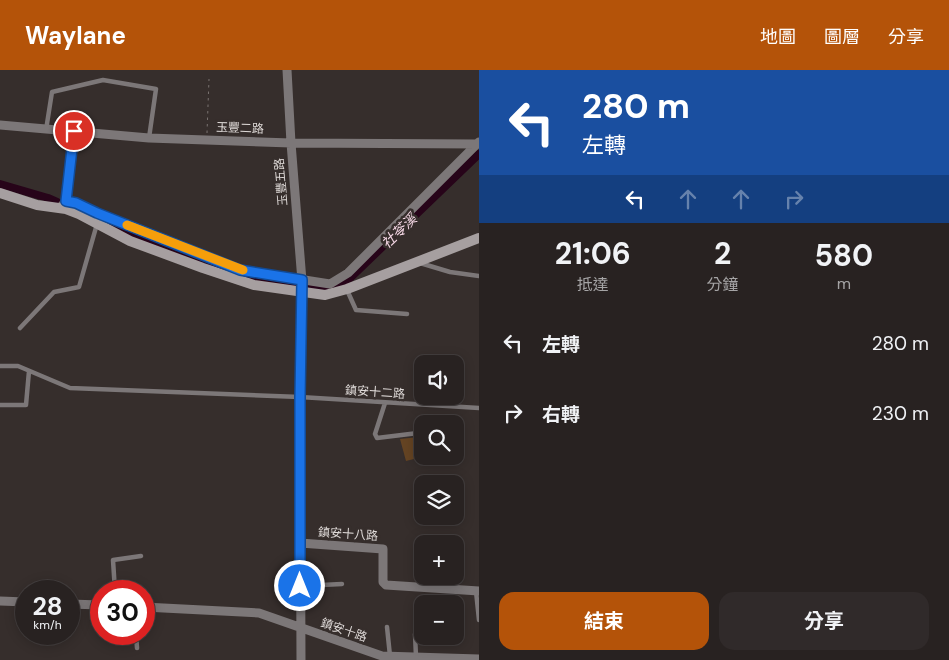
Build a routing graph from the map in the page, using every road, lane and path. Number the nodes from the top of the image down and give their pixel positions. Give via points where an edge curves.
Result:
1 (287, 70) edge
2 (209, 79) dead end
3 (0, 125) edge
4 (46, 130) junction
5 (74, 131) junction
6 (149, 138) junction
7 (207, 140) junction
8 (290, 142) junction
9 (478, 143) edge
10 (0, 193) edge
11 (63, 205) junction
12 (97, 224) junction
13 (479, 238) edge
14 (418, 262) junction
15 (479, 276) edge
16 (302, 280) junction
17 (347, 289) junction
18 (302, 292) junction
19 (407, 314) dead end
20 (20, 328) dead end
21 (0, 366) edge
22 (29, 371) junction
23 (300, 397) junction
24 (385, 403) junction
25 (0, 405) edge
26 (479, 408) edge
27 (414, 433) edge
28 (300, 543) junction
29 (142, 556) dead end
30 (114, 580) edge
31 (342, 584) dead end
32 (300, 586) junction
33 (478, 591) edge
34 (0, 601) edge
35 (15, 602) edge
36 (155, 608) edge
37 (479, 620) edge
38 (387, 627) dead end
39 (300, 628) junction
40 (137, 645) edge
41 (415, 645) edge
42 (137, 648) dead end
43 (390, 656) junction
44 (416, 657) junction
45 (479, 659) edge
46 (301, 660) edge

1 - 8 street, 玉豐五路
2 - 7 path
3 - 4 street, 玉豐二路
4 - 5 street, 玉豐二路
4 - 6 lane via 52,92 103,80 156,89
5 - 6 street, 玉豐二路
5 - 11 lane
6 - 7 street, 玉豐二路
7 - 8 street, 玉豐二路
8 - 9 street, 玉豐二路
8 - 16 street, 玉豐五路
9 - 16 street via 348,273 330,284
10 - 11 street via 37,205
11 - 12 street
11 - 16 street via 76,203 240,270
12 - 18 street via 130,241 254,285
12 - 20 lane via 79,287 54,292
13 - 14 street
14 - 15 lane via 450,272
14 - 17 street
16 - 18 street, 玉豐五路
17 - 18 street via 325,294
17 - 19 lane via 356,310
18 - 23 street, 玉豐五路
21 - 22 lane, 鎮安十二路 via 18,366
22 - 23 lane, 鎮安十二路 via 70,388
22 - 25 lane via 26,406
23 - 24 lane, 鎮安十二路
23 - 28 street, 玉豐五路
24 - 26 lane, 鎮安十二路
24 - 27 lane via 375,434 377,438
28 - 32 street, 玉豐五路
28 - 33 street, 鎮安十八路 via 383,549 383,582 386,585
29 - 30 lane via 113,560
31 - 32 lane
32 - 39 street, 玉豐五路
33 - 37 lane
34 - 35 street
36 - 39 street, 鎮安十路 via 259,613
38 - 43 lane
39 - 43 street, 鎮安十路
39 - 46 street, 玉豐五路
40 - 42 lane
41 - 44 lane
43 - 44 street, 鎮安十路
44 - 45 street, 鎮安十路

